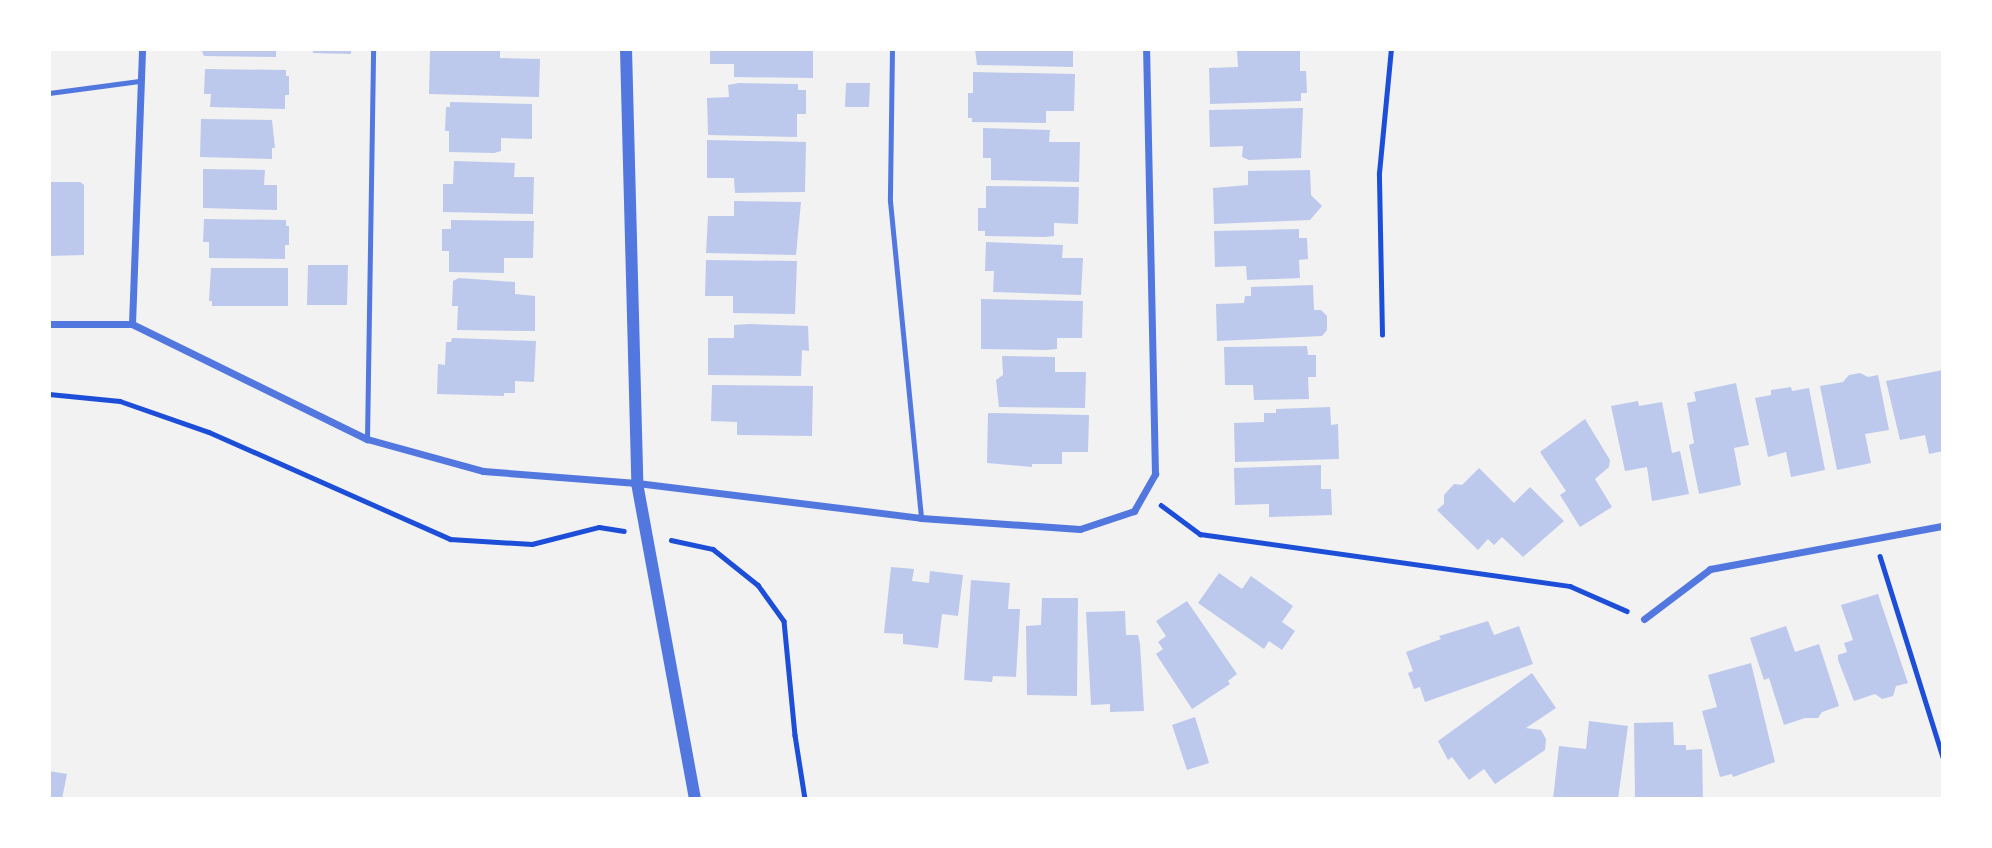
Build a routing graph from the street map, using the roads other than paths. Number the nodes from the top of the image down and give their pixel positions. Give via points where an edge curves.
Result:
1 (142, 49) edge
2 (373, 49) edge
3 (625, 49) edge
4 (892, 49) edge
5 (1146, 49) edge
6 (139, 81) junction
7 (49, 93) edge
8 (49, 324) edge
9 (132, 324) junction
10 (367, 439) junction
11 (637, 483) junction
12 (921, 518) junction
13 (1943, 526) edge
14 (1644, 619) road end
15 (695, 799) edge

1 - 6 street
2 - 10 lane
3 - 11 street
4 - 12 lane via 890,201
5 - 12 street via 1155,474 1134,510 1080,529
6 - 7 lane
6 - 9 street
8 - 9 street
9 - 10 street
10 - 11 street via 483,471
11 - 12 street
11 - 15 street
13 - 14 street via 1710,569

